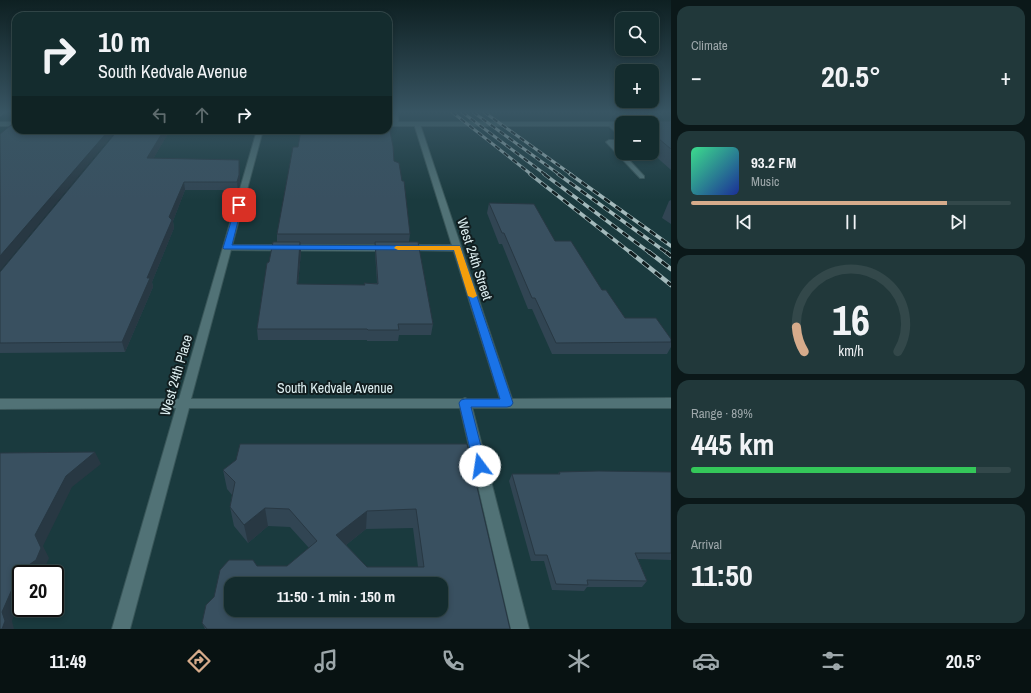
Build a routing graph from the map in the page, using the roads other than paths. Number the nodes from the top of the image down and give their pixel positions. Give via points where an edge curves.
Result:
1 (257, 141) edge
2 (423, 141) edge
3 (615, 142) edge
4 (615, 148) edge
5 (626, 160) edge
6 (642, 177) dead end
7 (227, 248) junction
8 (457, 248) junction
9 (184, 403) junction
10 (465, 403) junction
11 (507, 403) junction
12 (671, 403) edge
13 (0, 404) edge
14 (121, 629) edge
15 (520, 629) edge

1 - 7 street, West 24th Place
2 - 8 street, West 24th Street
3 - 4 street via 609,142
5 - 6 street
7 - 8 street
7 - 9 street, West 24th Place
8 - 11 street, West 24th Street
9 - 10 street, South Kedvale Avenue
9 - 13 street, South Kedvale Avenue
9 - 14 street, West 24th Place
10 - 11 street, South Kedvale Avenue
10 - 15 street
11 - 12 street, South Kedvale Avenue

